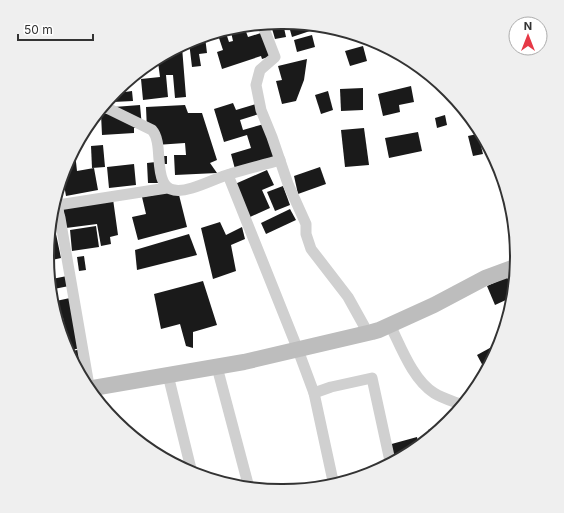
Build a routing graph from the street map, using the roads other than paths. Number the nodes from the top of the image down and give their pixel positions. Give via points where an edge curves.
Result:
1 (264, 29) edge
2 (109, 109) edge
3 (280, 160) junction
4 (228, 175) junction
5 (167, 188) junction
6 (60, 206) edge
7 (59, 212) edge
8 (509, 268) edge
9 (390, 325) junction
10 (368, 333) junction
11 (298, 350) junction
12 (217, 367) junction
13 (168, 375) junction
14 (92, 381) edge
15 (96, 387) edge
16 (314, 393) junction
17 (456, 402) edge
18 (389, 458) edge
19 (190, 465) edge
20 (332, 478) edge
21 (247, 481) edge

1 - 3 street via 275,57 260,70 256,86 261,110
2 - 5 street via 155,133 162,180
3 - 4 street
3 - 10 street via 306,224 306,234 311,248 348,297
4 - 5 street via 189,189 175,191
4 - 11 street
5 - 6 street
7 - 14 street
8 - 9 street
9 - 10 street
9 - 17 street via 412,370 434,393
10 - 11 street
11 - 12 street
11 - 16 street
12 - 13 street
12 - 21 street
13 - 15 street
13 - 19 street
16 - 18 street via 372,378
16 - 20 street

